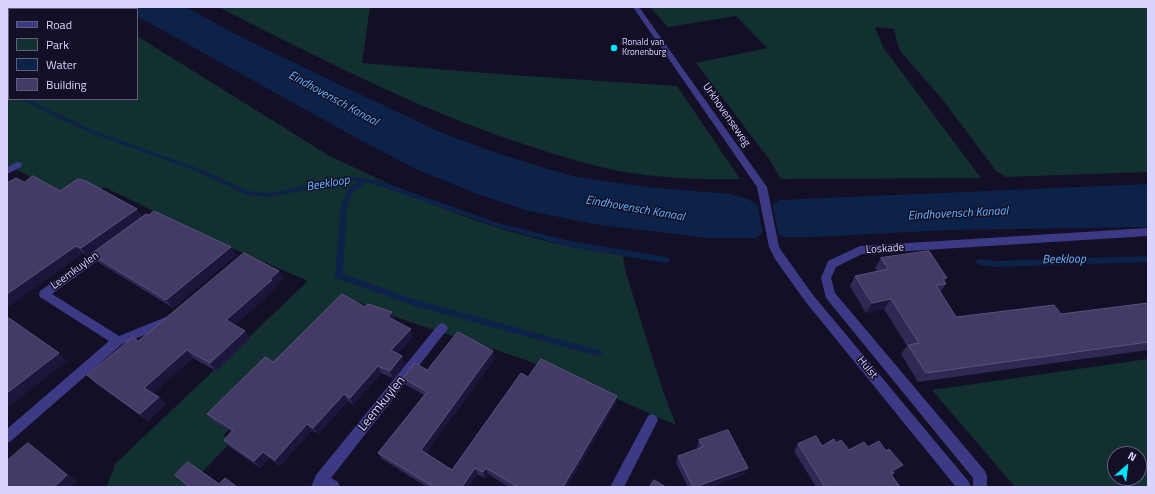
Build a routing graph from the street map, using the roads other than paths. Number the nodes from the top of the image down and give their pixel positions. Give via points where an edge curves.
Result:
1 (636, 7) edge
2 (18, 165) dead end
3 (7, 171) edge
4 (1148, 232) edge
5 (114, 243) edge
6 (774, 246) joint
7 (176, 313) edge
8 (442, 328) dead end
9 (118, 342) junction
10 (652, 420) dead end
11 (7, 437) edge
12 (319, 483) edge
13 (333, 487) edge
14 (617, 487) edge
15 (964, 487) edge
16 (980, 487) edge

1 - 6 street, Urkhovenseweg via 762,186
2 - 3 street
4 - 16 street, Loskade via 860,250 832,264 826,278 830,295 980,476
5 - 9 street, Leemkuylen via 44,294
6 - 15 street, Hulst via 809,298
7 - 9 street via 165,323
8 - 12 street, Leemkuylen
9 - 11 street
10 - 14 street
12 - 13 street, Leemkuylen

